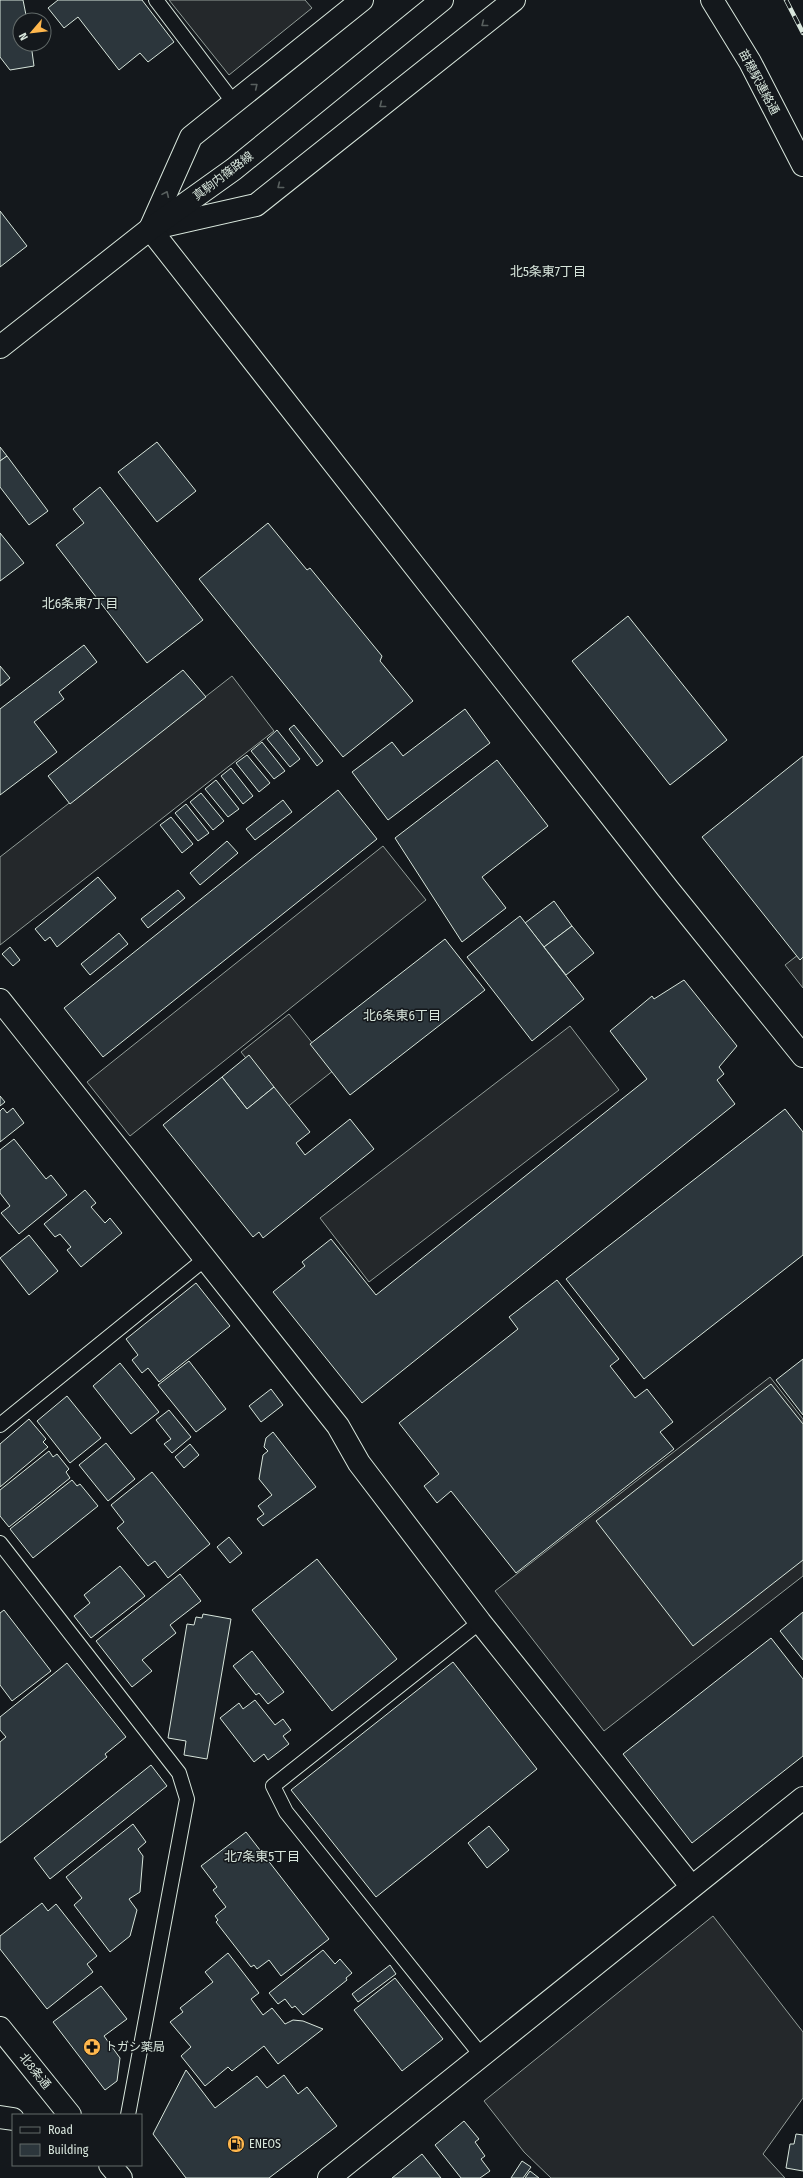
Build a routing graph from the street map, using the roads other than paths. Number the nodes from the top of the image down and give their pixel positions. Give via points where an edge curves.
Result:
1 (156, 0) edge
2 (362, 0) edge
3 (442, 0) edge
4 (514, 0) edge
5 (712, 0) edge
6 (234, 103) junction
7 (803, 165) edge
8 (150, 229) junction
9 (0, 347) edge
10 (3, 1011) edge
11 (803, 1056) edge
12 (205, 1259) junction
13 (0, 1425) edge
14 (0, 1543) edge
15 (480, 1622) junction
16 (803, 1798) edge
17 (691, 1886) junction
18 (0, 2028) edge
19 (481, 2055) junction
20 (69, 2114) edge
21 (128, 2114) edge
22 (0, 2117) edge
23 (12, 2120) edge
24 (329, 2178) edge

1 - 6 lane
6 -> 2 street
3 - 8 street, 真駒内篠路線 via 234,169
4 -> 8 street via 256,205
5 - 7 street, 苗穂駅連絡通 via 750,62
8 -> 6 street via 191,137
8 - 9 street, 真駒内篠路線
8 - 11 street via 658,876
10 - 12 street
12 - 13 lane
12 - 15 street via 338,1426 359,1463
14 - 21 lane via 179,1773 187,1799
15 - 17 street
15 - 19 lane via 273,1786 286,1812
16 - 17 street
17 - 19 street
18 - 20 street, 北8条通
19 - 24 street
22 - 23 street

